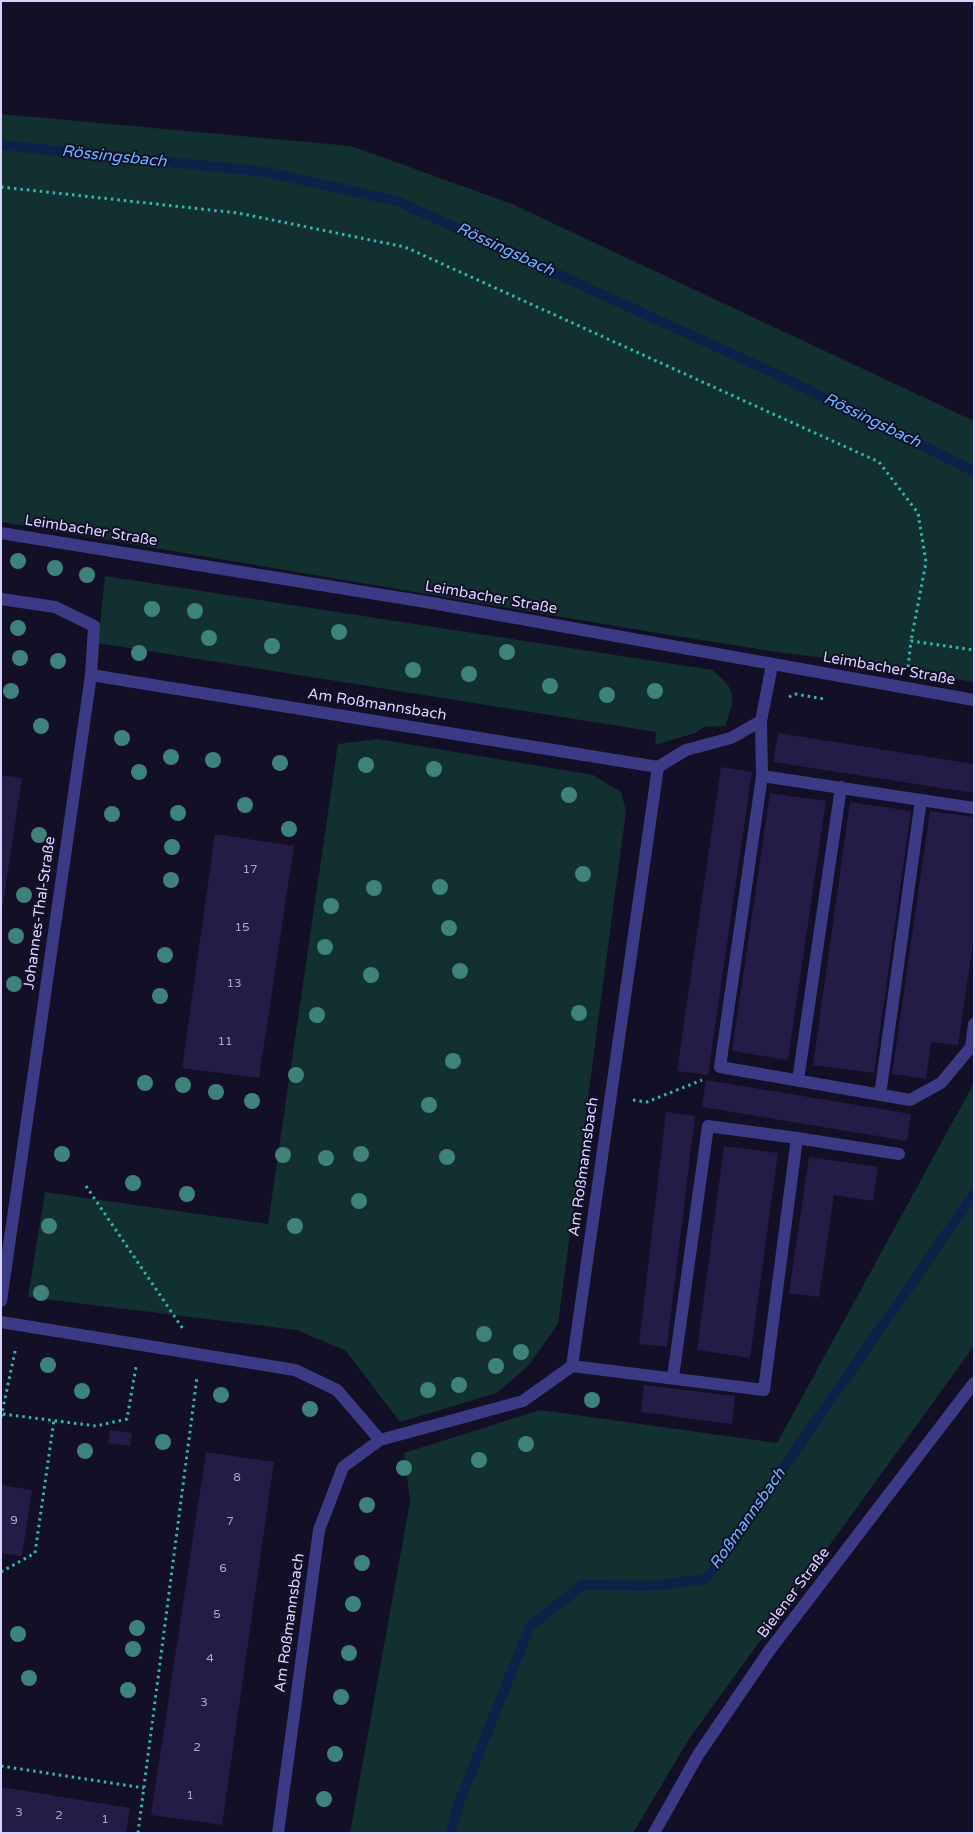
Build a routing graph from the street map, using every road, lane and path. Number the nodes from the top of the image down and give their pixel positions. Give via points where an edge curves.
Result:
1 (1, 187) edge
2 (1, 533) edge
3 (1, 599) edge
4 (911, 641) junction
5 (974, 650) edge
6 (772, 665) junction
7 (90, 675) junction
8 (906, 689) junction
9 (824, 699) dead end
10 (974, 700) edge
11 (761, 721) junction
12 (658, 767) junction
13 (762, 776) junction
14 (841, 787) junction
15 (921, 800) junction
16 (974, 808) edge
17 (974, 1024) edge
18 (720, 1067) junction
19 (798, 1080) junction
20 (880, 1095) junction
21 (610, 1098) junction
22 (797, 1138) junction
23 (899, 1154) dead end
24 (86, 1186) dead end
25 (1, 1301) edge
26 (1, 1322) edge
27 (20, 1325) junction
28 (139, 1344) junction
29 (200, 1354) junction
30 (572, 1366) junction
31 (673, 1377) junction
32 (974, 1383) edge
33 (2, 1416) edge
34 (54, 1420) junction
35 (380, 1440) junction
36 (1, 1572) edge
37 (1, 1766) edge
38 (144, 1788) junction
39 (138, 1833) edge
40 (278, 1833) edge
41 (654, 1833) edge

1 - 4 path via 238,213 405,247 879,462 918,513 920,523 926,562
2 - 6 street, Leimbacher Straße via 432,603
3 - 7 street, Johannes-Thal-Straße via 55,607 94,626
4 - 5 path
4 - 8 path
6 - 8 street, Leimbacher Straße
6 - 11 street
7 - 12 street, Am Roßmannsbach
7 - 25 street, Johannes-Thal-Straße
8 - 10 street, Leimbacher Straße
9 - 11 path via 795,694 783,698 771,722
11 - 12 street via 730,738 686,750
11 - 13 street
12 - 21 street, Am Roßmannsbach
13 - 14 street
13 - 18 street
14 - 15 street
14 - 19 street
15 - 16 street
15 - 20 street
17 - 20 street via 971,1047 941,1083 910,1100
18 - 19 street
18 - 21 path via 707,1077 647,1102
19 - 20 street
21 - 30 street, Am Roßmannsbach
22 - 23 street
22 - 31 street via 708,1126
22 - 31 street via 764,1390
24 - 29 path
26 - 27 street
27 - 28 street
27 - 33 path
28 - 29 street
28 - 34 path via 127,1419 96,1426
29 - 35 street via 295,1370 337,1390
29 - 38 path
30 - 31 street
30 - 35 street, Am Roßmannsbach via 523,1401
32 - 41 street, Bielener Straße via 769,1651 698,1756
33 - 34 path
34 - 36 path via 35,1553
35 - 40 street, Am Roßmannsbach via 343,1467 319,1530
37 - 38 path
38 - 39 path

